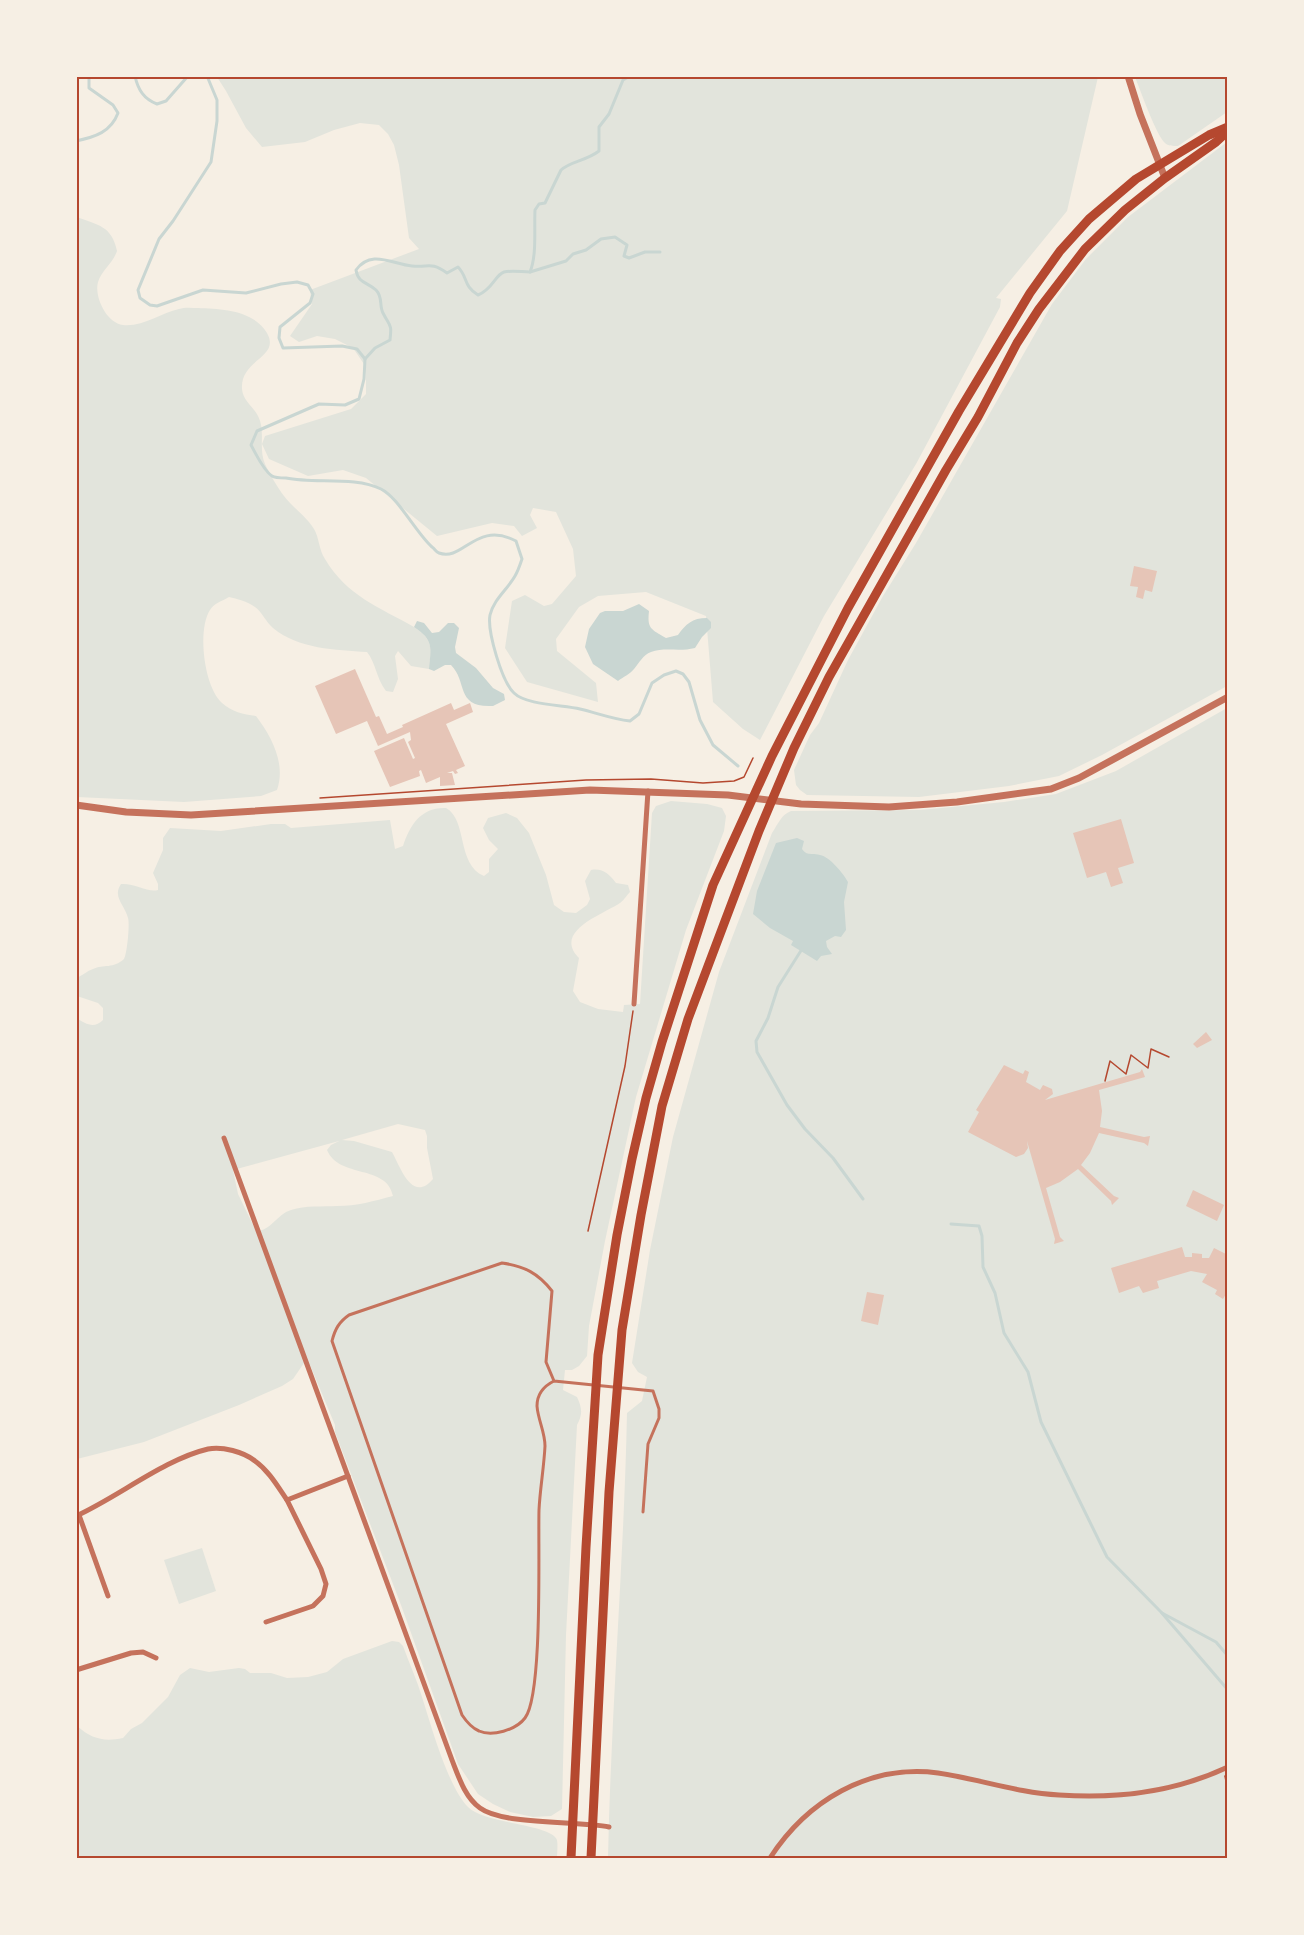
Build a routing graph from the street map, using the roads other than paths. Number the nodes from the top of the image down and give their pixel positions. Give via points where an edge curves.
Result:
1 (1128, 76) edge
2 (1227, 129) edge
3 (1160, 165) junction
4 (1165, 178) junction
5 (1227, 697) edge
6 (648, 791) junction
7 (753, 798) junction
8 (771, 800) junction
9 (76, 805) edge
10 (634, 1004) road end
11 (224, 1138) dead end
12 (554, 1381) junction
13 (596, 1386) junction
14 (616, 1388) junction
15 (348, 1476) junction
16 (287, 1500) junction
17 (643, 1512) dead end
18 (78, 1515) edge
19 (108, 1596) dead end
20 (266, 1622) dead end
21 (156, 1658) dead end
22 (76, 1670) edge
23 (1226, 1768) edge
24 (573, 1822) junction
25 (593, 1824) junction
26 (609, 1827) dead end
27 (571, 1858) edge
28 (591, 1858) edge
29 (770, 1858) edge

1 - 3 street
2 - 3 highway via 1209,135
2 - 4 highway via 1216,142
3 - 4 street
3 - 7 highway via 1136,179 1089,219 1030,293 848,608
4 - 8 highway via 1084,249 1033,318 829,677
5 - 8 street via 1079,778 1051,789 889,807
6 - 7 street
6 - 9 street via 590,790 179,815
6 - 10 street
7 - 8 street
7 - 13 highway via 713,885 646,1098 617,1235
8 - 14 highway via 688,1019 662,1106 629,1284
11 - 15 street
12 - 12 lane via 545,1385 537,1405 545,1445 539,1508 533,1698 525,1718 515,1726 489,1733 478,1731 462,1715 332,1341 334,1331 349,1315 502,1263 517,1265 531,1270 552,1291 546,1362
12 - 13 lane
13 - 14 lane
13 - 24 highway
14 - 17 lane via 653,1391 659,1409 648,1444
14 - 25 highway
15 - 16 street
15 - 24 street via 467,1794 482,1809 509,1819
16 - 18 street via 255,1461 219,1448 188,1456
16 - 20 street via 326,1584 323,1596 313,1606
18 - 19 street
21 - 22 street via 143,1652 131,1653
23 - 29 street via 1175,1786 1108,1796 1058,1795 938,1773 892,1773 840,1790 818,1805 780,1842
24 - 25 street
24 - 27 highway
25 - 26 street
25 - 28 highway

